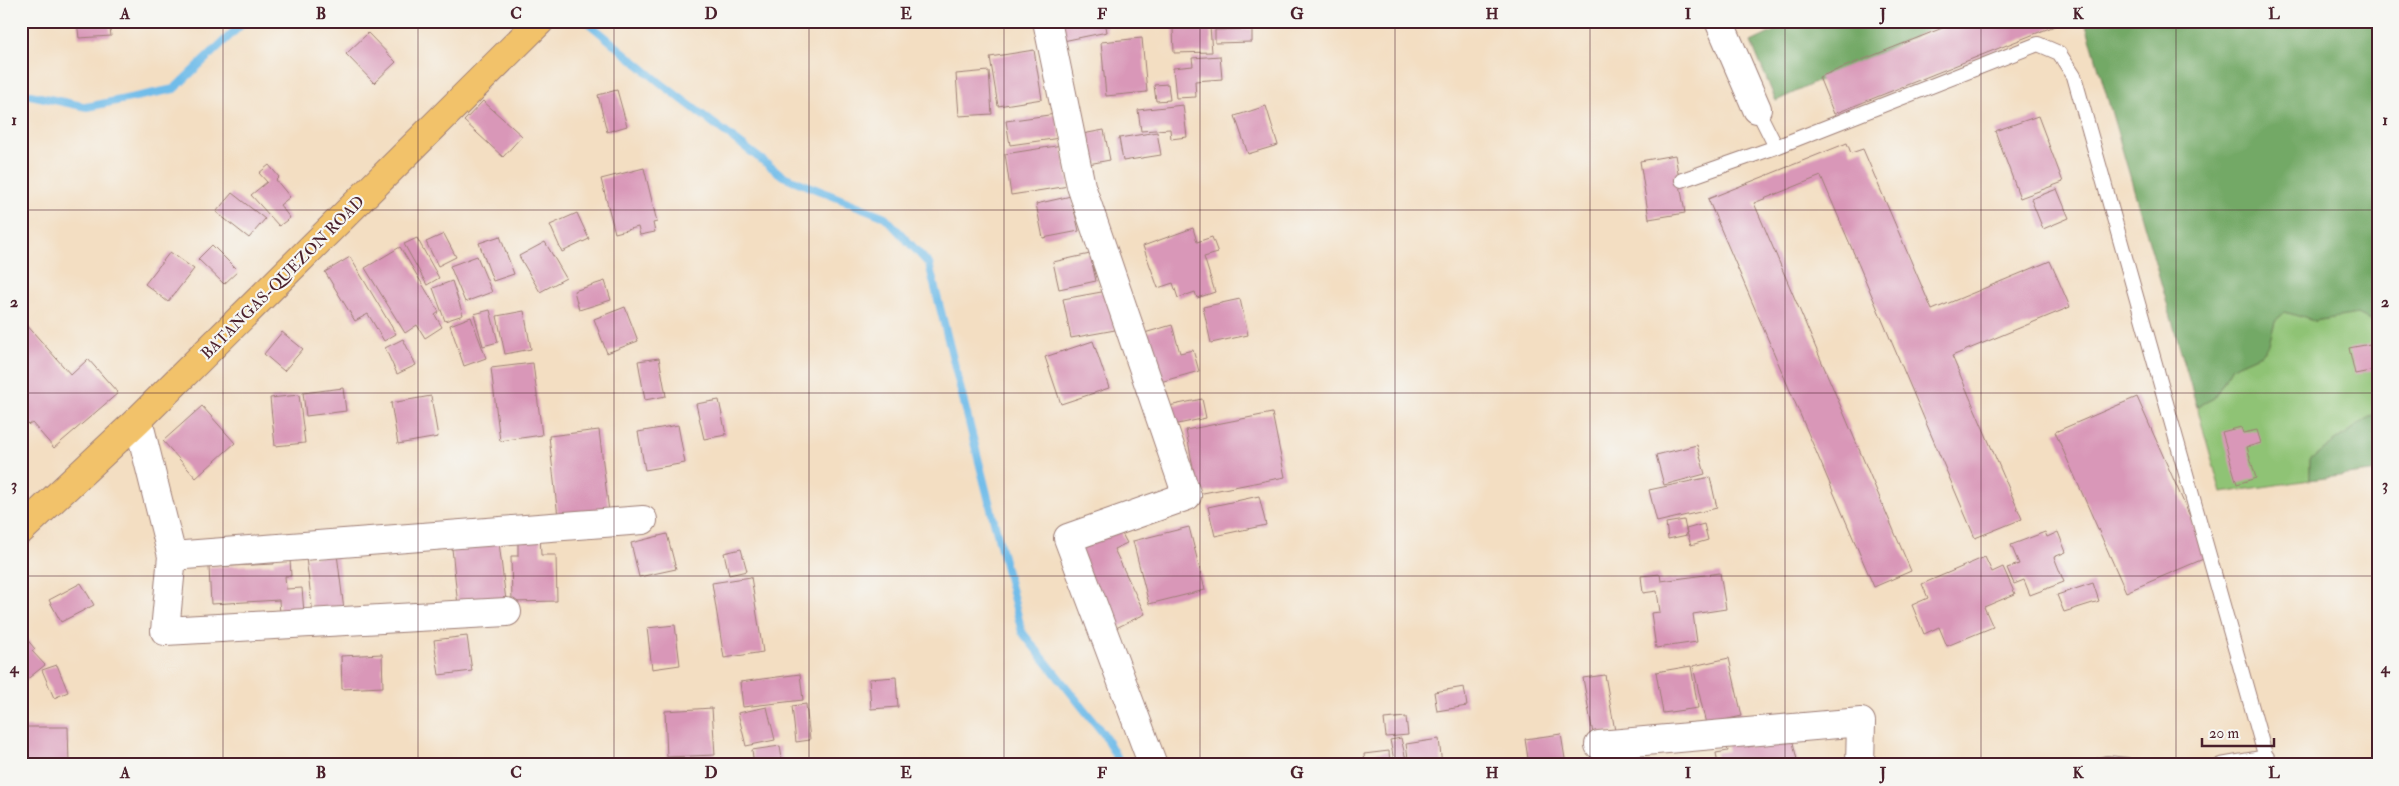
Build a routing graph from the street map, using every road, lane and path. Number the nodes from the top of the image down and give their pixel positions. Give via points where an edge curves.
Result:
1 (540, 21) edge
2 (1047, 21) edge
3 (1718, 21) edge
4 (1757, 109) joint
5 (1776, 147) junction
6 (1682, 180) dead end
7 (138, 420) junction
8 (644, 520) dead end
9 (21, 530) edge
10 (172, 556) junction
11 (507, 612) dead end
12 (1599, 745) dead end
13 (2267, 761) edge
14 (1153, 765) edge
15 (1860, 765) edge
16 (2100, 765) edge
17 (2127, 765) edge
18 (2220, 765) edge

1 - 7 main road, BATANGAS-QUEZON ROAD
2 - 14 street via 1081,186 1187,496 1068,538
3 - 4 street
4 - 5 lane
5 - 6 lane
5 - 13 lane via 2038,44 2059,53 2074,76
7 - 9 main road, BATANGAS-QUEZON ROAD
7 - 10 street
8 - 10 street
10 - 11 street via 165,631
12 - 15 street via 1861,722
13 - 18 lane
16 - 17 lane via 2107,762

